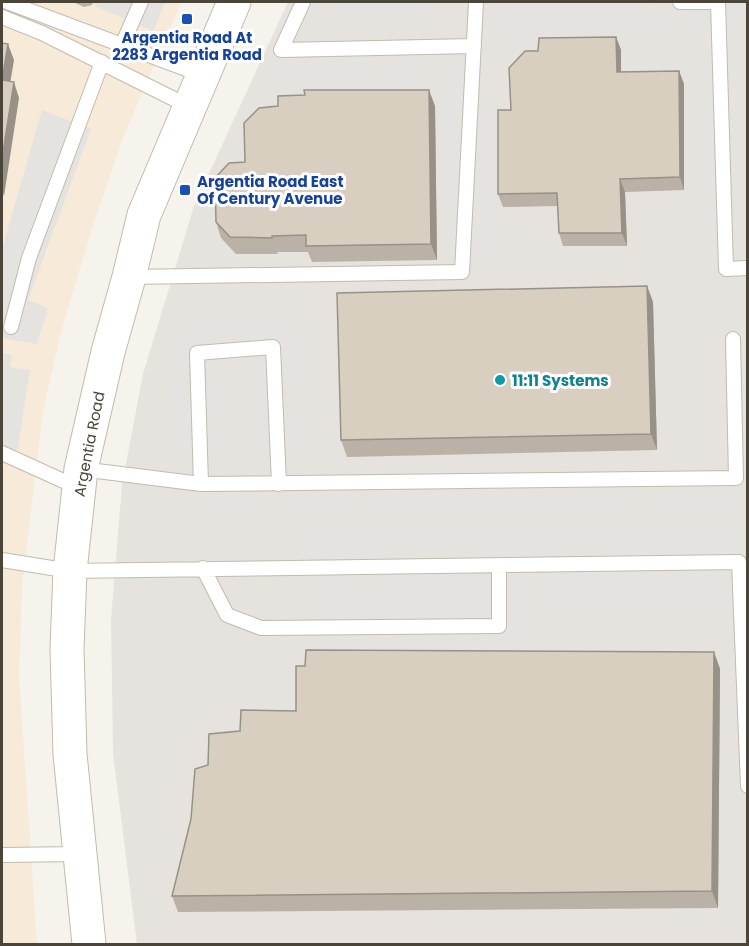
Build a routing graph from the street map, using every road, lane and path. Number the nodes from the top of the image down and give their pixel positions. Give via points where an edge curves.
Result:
1 (7, 2) edge
2 (141, 2) edge
3 (234, 2) edge
4 (303, 2) edge
5 (315, 2) edge
6 (476, 2) edge
7 (680, 2) edge
8 (718, 2) edge
9 (2, 16) edge
10 (122, 45) junction
11 (474, 46) junction
12 (102, 62) junction
13 (202, 75) junction
14 (190, 106) junction
15 (747, 268) edge
16 (129, 277) junction
17 (11, 327) dead end
18 (733, 339) dead end
19 (2, 453) edge
20 (80, 478) junction
21 (201, 484) junction
22 (279, 484) junction
23 (2, 560) edge
24 (499, 565) junction
25 (203, 568) junction
26 (70, 571) junction
27 (747, 786) edge
28 (79, 854) junction
29 (2, 855) edge
30 (89, 945) edge

1 - 10 lane
2 - 10 lane
3 - 13 street, Argentia Road
4 - 5 lane
4 - 11 lane via 281,50
6 - 11 lane
7 - 8 lane
8 - 15 lane via 726,269
9 - 12 lane
10 - 13 lane
11 - 16 lane via 462,272
12 - 14 lane
12 - 17 lane via 29,258
13 - 14 street, Argentia Road
14 - 16 street, Argentia Road via 144,215
16 - 20 street, Argentia Road
18 - 22 lane via 736,478
19 - 20 lane
20 - 21 lane
20 - 26 street, Argentia Road
21 - 22 lane
21 - 22 lane via 197,353 273,347
23 - 26 lane
24 - 25 lane
24 - 25 lane via 499,626 261,628 226,615
24 - 27 lane via 739,562
25 - 26 lane
26 - 28 street, Argentia Road via 70,754
28 - 29 lane
28 - 30 street, Argentia Road

